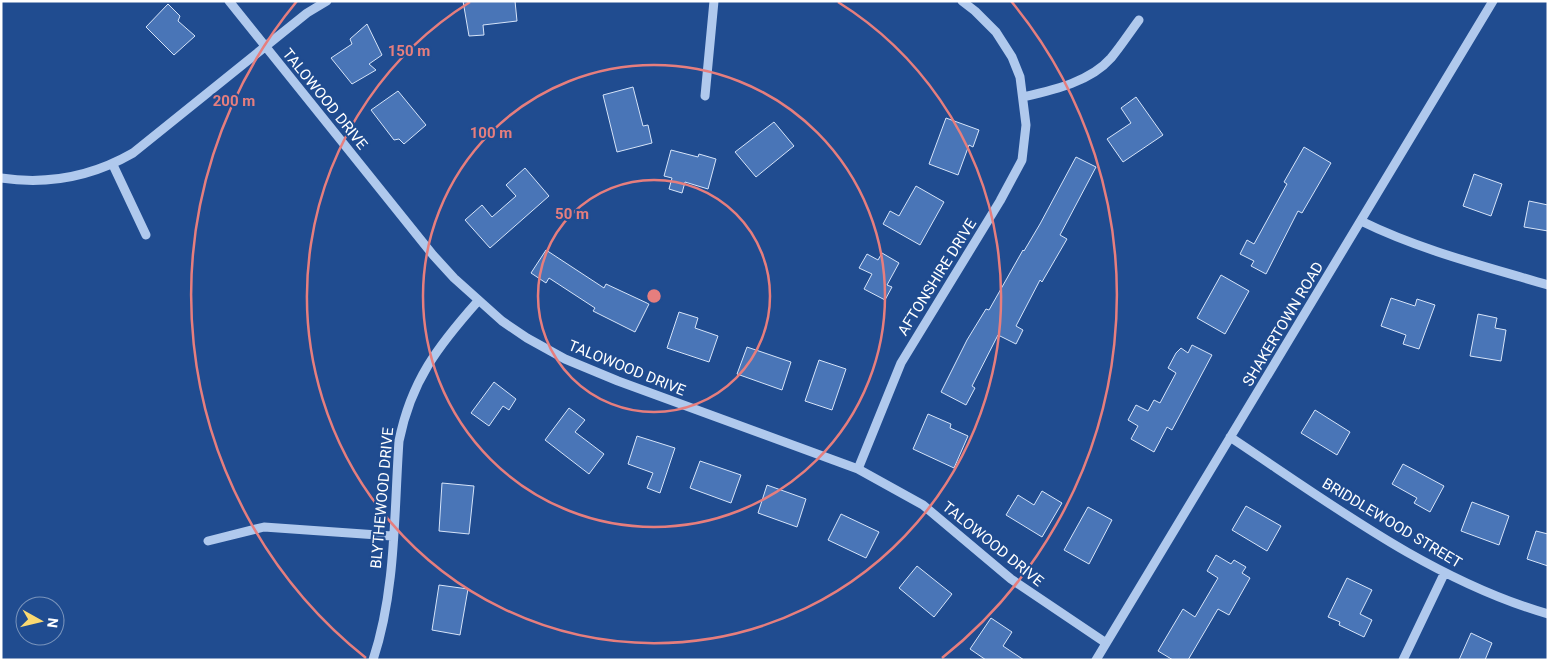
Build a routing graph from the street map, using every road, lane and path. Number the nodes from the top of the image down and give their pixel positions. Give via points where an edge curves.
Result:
1 (229, 1) edge
2 (327, 1) edge
3 (714, 1) edge
4 (962, 1) edge
5 (1493, 1) edge
6 (1139, 20) dead end
7 (265, 47) junction
8 (704, 96) dead end
9 (1022, 97) junction
10 (113, 165) junction
11 (1, 178) edge
12 (1361, 221) junction
13 (146, 235) dead end
14 (1548, 285) edge
15 (478, 301) junction
16 (1230, 438) junction
17 (858, 469) junction
18 (392, 536) junction
19 (208, 541) dead end
20 (1444, 574) junction
21 (1548, 614) edge
22 (1106, 644) junction
23 (373, 660) edge
24 (1096, 660) edge
25 (1403, 660) edge

1 - 7 street, TALOWOOD DRIVE
2 - 7 street
3 - 8 street
4 - 9 street, AFTONSHIRE DRIVE via 986,21 1004,44 1020,77
5 - 12 street, SHAKERTOWN ROAD
6 - 9 street via 1110,59 1092,73 1062,88
7 - 10 street via 133,153
7 - 15 street, TALOWOOD DRIVE via 433,255
9 - 17 street, AFTONSHIRE DRIVE via 1026,125 1022,160 901,362
10 - 11 street via 69,178
10 - 13 street
12 - 14 street via 1439,253
12 - 16 street, SHAKERTOWN ROAD
15 - 17 street, TALOWOOD DRIVE via 527,338 565,359
15 - 18 street, BLYTHEWOOD DRIVE via 435,352 415,387 399,441
16 - 20 street, BRIDDLEWOOD STREET
16 - 22 street, SHAKERTOWN ROAD
17 - 22 street, TALOWOOD DRIVE via 923,505 1011,579
18 - 19 street via 264,527
18 - 23 street, BLYTHEWOOD DRIVE via 382,634
20 - 21 street, BRIDDLEWOOD STREET
20 - 25 street
22 - 24 street, SHAKERTOWN ROAD

